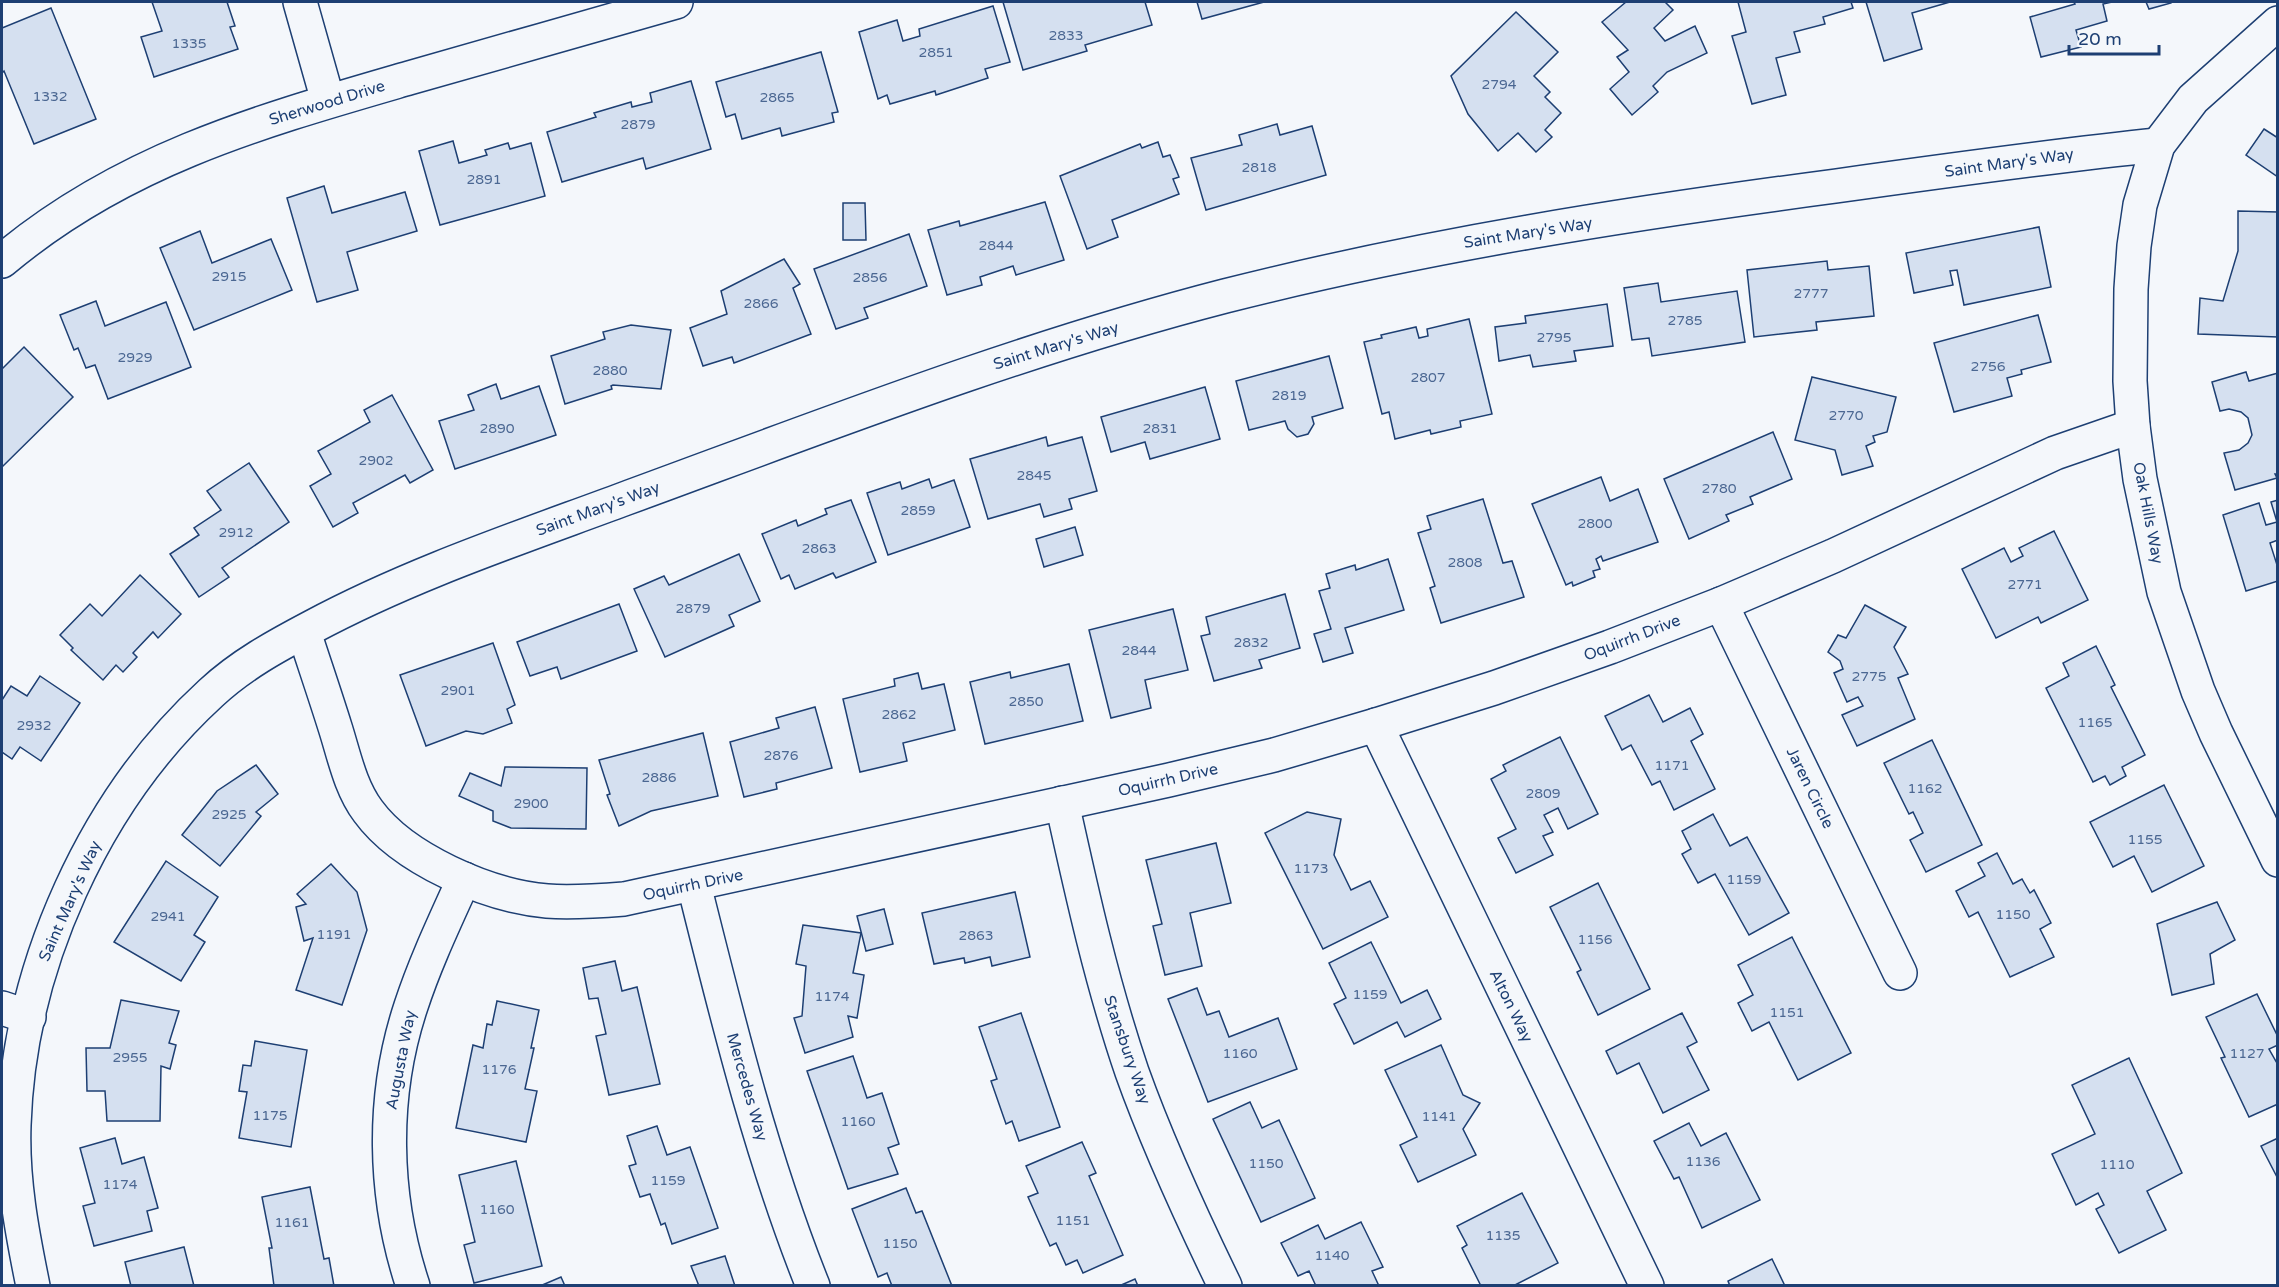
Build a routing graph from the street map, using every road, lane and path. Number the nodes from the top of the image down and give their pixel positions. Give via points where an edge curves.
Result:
1 (300, 2) edge
2 (676, 2) edge
3 (2277, 23) edge
4 (328, 101) junction
5 (2158, 145) junction
6 (2, 261) edge
7 (2133, 426) junction
8 (1721, 604) junction
9 (304, 632) junction
10 (1376, 725) junction
11 (1062, 803) junction
12 (2277, 860) edge
13 (464, 879) junction
14 (694, 885) junction
15 (1900, 973) dead end
16 (15, 1012) edge
17 (8, 1130) edge
18 (33, 1286) edge
19 (412, 1286) edge
20 (813, 1286) edge
21 (1225, 1286) edge
22 (1647, 1286) edge

1 - 4 street
2 - 4 street, Sherwood Drive
3 - 5 street via 2193,99
4 - 6 street, Sherwood Drive via 239,129 150,166 65,214
5 - 7 street, Oak Hills Way via 2140,205 2134,246 2130,381
5 - 9 street, Saint Mary's Way via 1720,201 1432,248 1220,298 1038,350 939,384 468,557 355,604
7 - 8 street, Oquirrh Drive via 2055,453
7 - 12 street, Oak Hills Way via 2164,592 2216,733
8 - 10 street, Oquirrh Drive via 1600,651
8 - 15 street, Jaren Circle
9 - 13 street, Oquirrh Drive via 353,783 368,811 391,836 424,859
9 - 16 street, Saint Mary's Way via 257,657 215,689 138,774 105,823 77,876 40,970
10 - 11 street, Oquirrh Drive via 1250,760
10 - 22 street, Alton Way
11 - 14 street, Oquirrh Drive
11 - 21 street, Stansbury Way via 1096,952 1133,1073 1172,1172
13 - 14 street, Oquirrh Drive via 545,901 624,899
13 - 19 street, Augusta Way via 411,1007 393,1085 389,1123 391,1193
14 - 20 street, Mercedes Way via 756,1124
16 - 17 street, Saint Mary's Way via 17,1083
17 - 18 street, Saint Mary's Way

